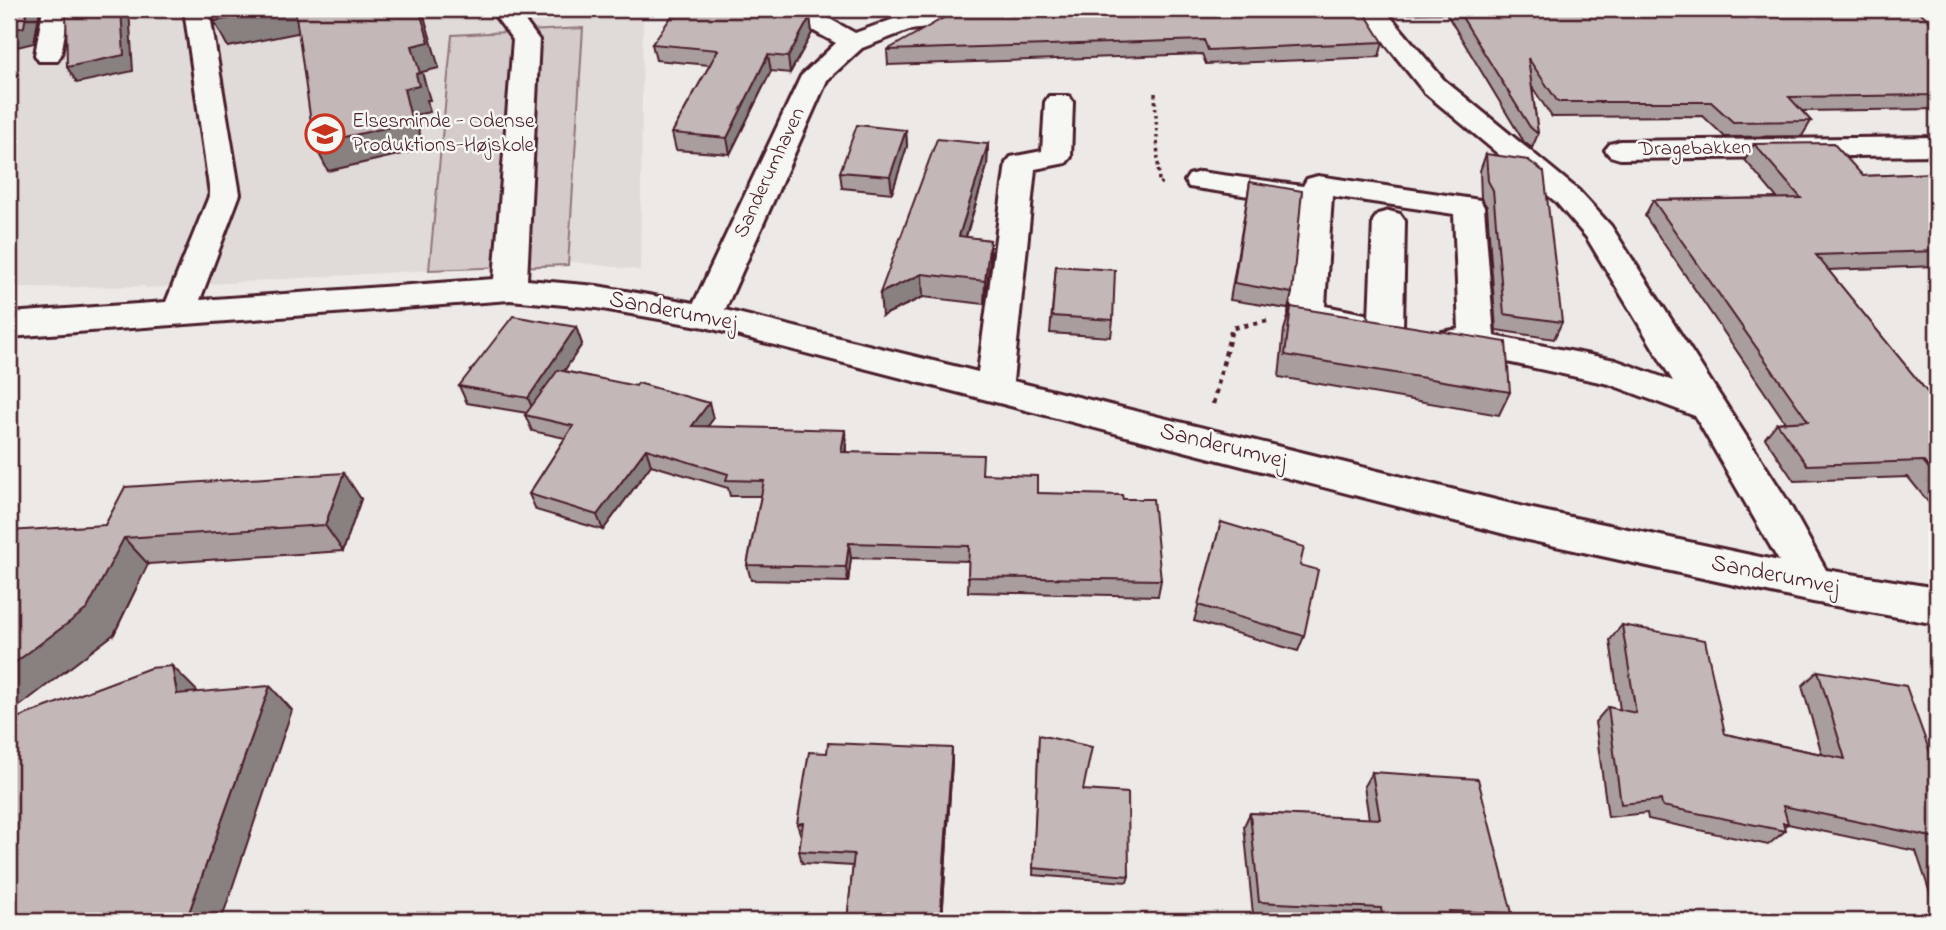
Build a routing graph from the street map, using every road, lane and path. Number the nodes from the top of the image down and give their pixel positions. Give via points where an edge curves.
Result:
1 (56, 9) edge
2 (196, 9) edge
3 (503, 9) edge
4 (799, 9) edge
5 (1371, 9) edge
6 (1015, 15) edge
7 (853, 42) junction
8 (48, 55) dead end
9 (1155, 93) dead end
10 (1059, 102) dead end
11 (1937, 146) edge
12 (1620, 150) dead end
13 (1200, 181) joint
14 (1317, 198) junction
15 (1389, 220) dead end
16 (510, 289) junction
17 (178, 314) junction
18 (1307, 314) junction
19 (705, 316) junction
20 (9, 325) edge
21 (1408, 332) junction
22 (1477, 344) junction
23 (995, 389) junction
24 (1708, 407) junction
25 (1204, 442) junction
26 (1813, 585) junction
27 (1937, 606) edge

1 - 8 street
2 - 17 street via 225,194
3 - 16 street via 526,40
4 - 7 street
5 - 24 street via 1434,86 1567,196 1600,233
6 - 7 street, Sanderumhaven via 905,23
7 - 19 street, Sanderumhaven via 815,76
9 - 13 path via 1159,183 1179,187
10 - 23 street via 1056,157 1021,163
11 - 12 street, Dragebakken
13 - 14 street
14 - 18 street
14 - 22 street via 1318,186 1469,207
15 - 21 street
16 - 17 street, Sanderumvej
16 - 19 street, Sanderumvej
17 - 20 street, Sanderumvej
18 - 21 street
18 - 25 path via 1232,328
19 - 23 street, Sanderumvej
21 - 22 street
22 - 24 street via 1615,373
23 - 25 street, Sanderumvej
24 - 26 street
25 - 26 street, Sanderumvej via 1528,524
26 - 27 street, Sanderumvej

